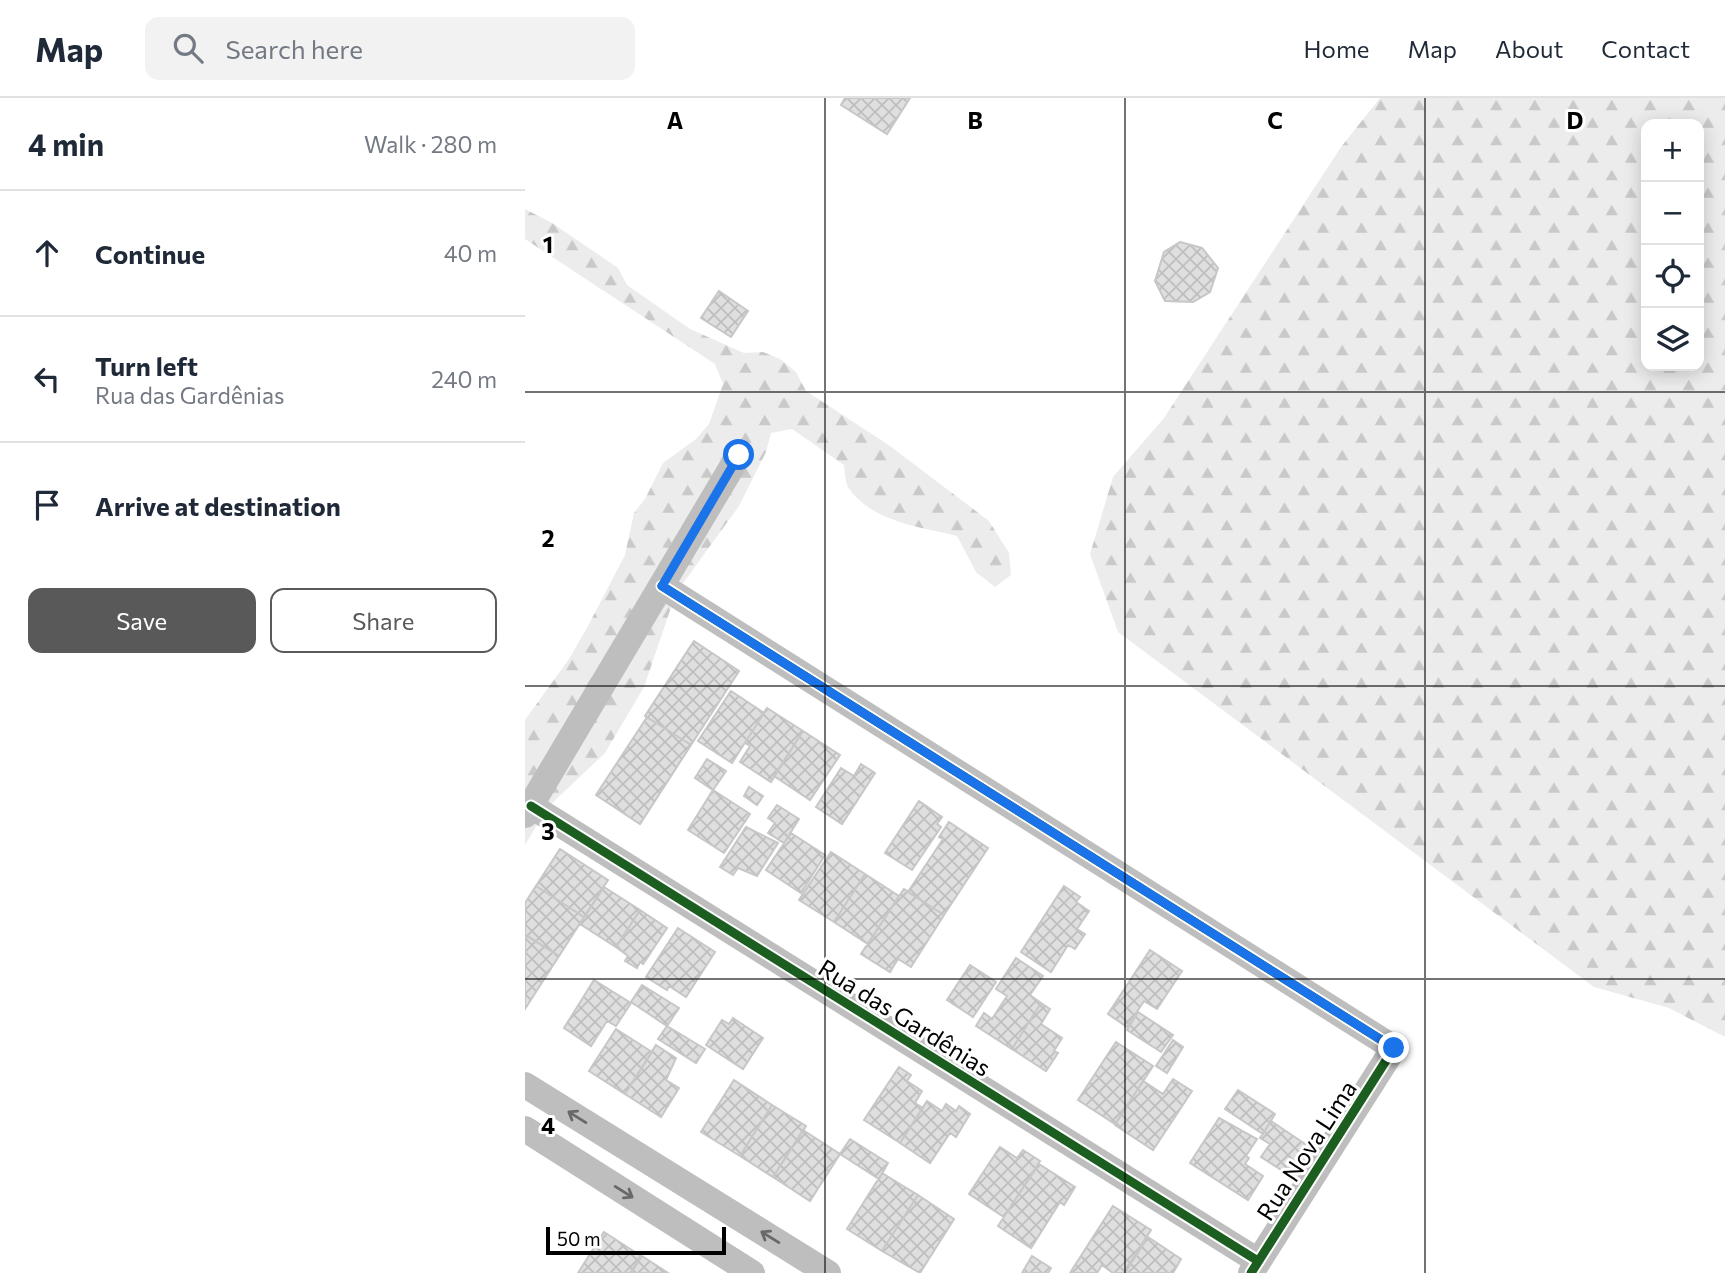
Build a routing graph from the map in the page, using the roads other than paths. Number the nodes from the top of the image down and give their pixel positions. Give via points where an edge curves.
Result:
1 (739, 455) dead end
2 (662, 586) junction
3 (528, 811) edge
4 (525, 1085) edge
5 (525, 1129) edge
6 (1255, 1267) edge
7 (751, 1273) edge
8 (828, 1273) edge

1 - 2 street
2 - 3 street
2 - 6 street, Rua Nova Lima via 1394,1048
3 - 6 street, Rua das Gardênias
8 -> 4 street
5 -> 7 street

